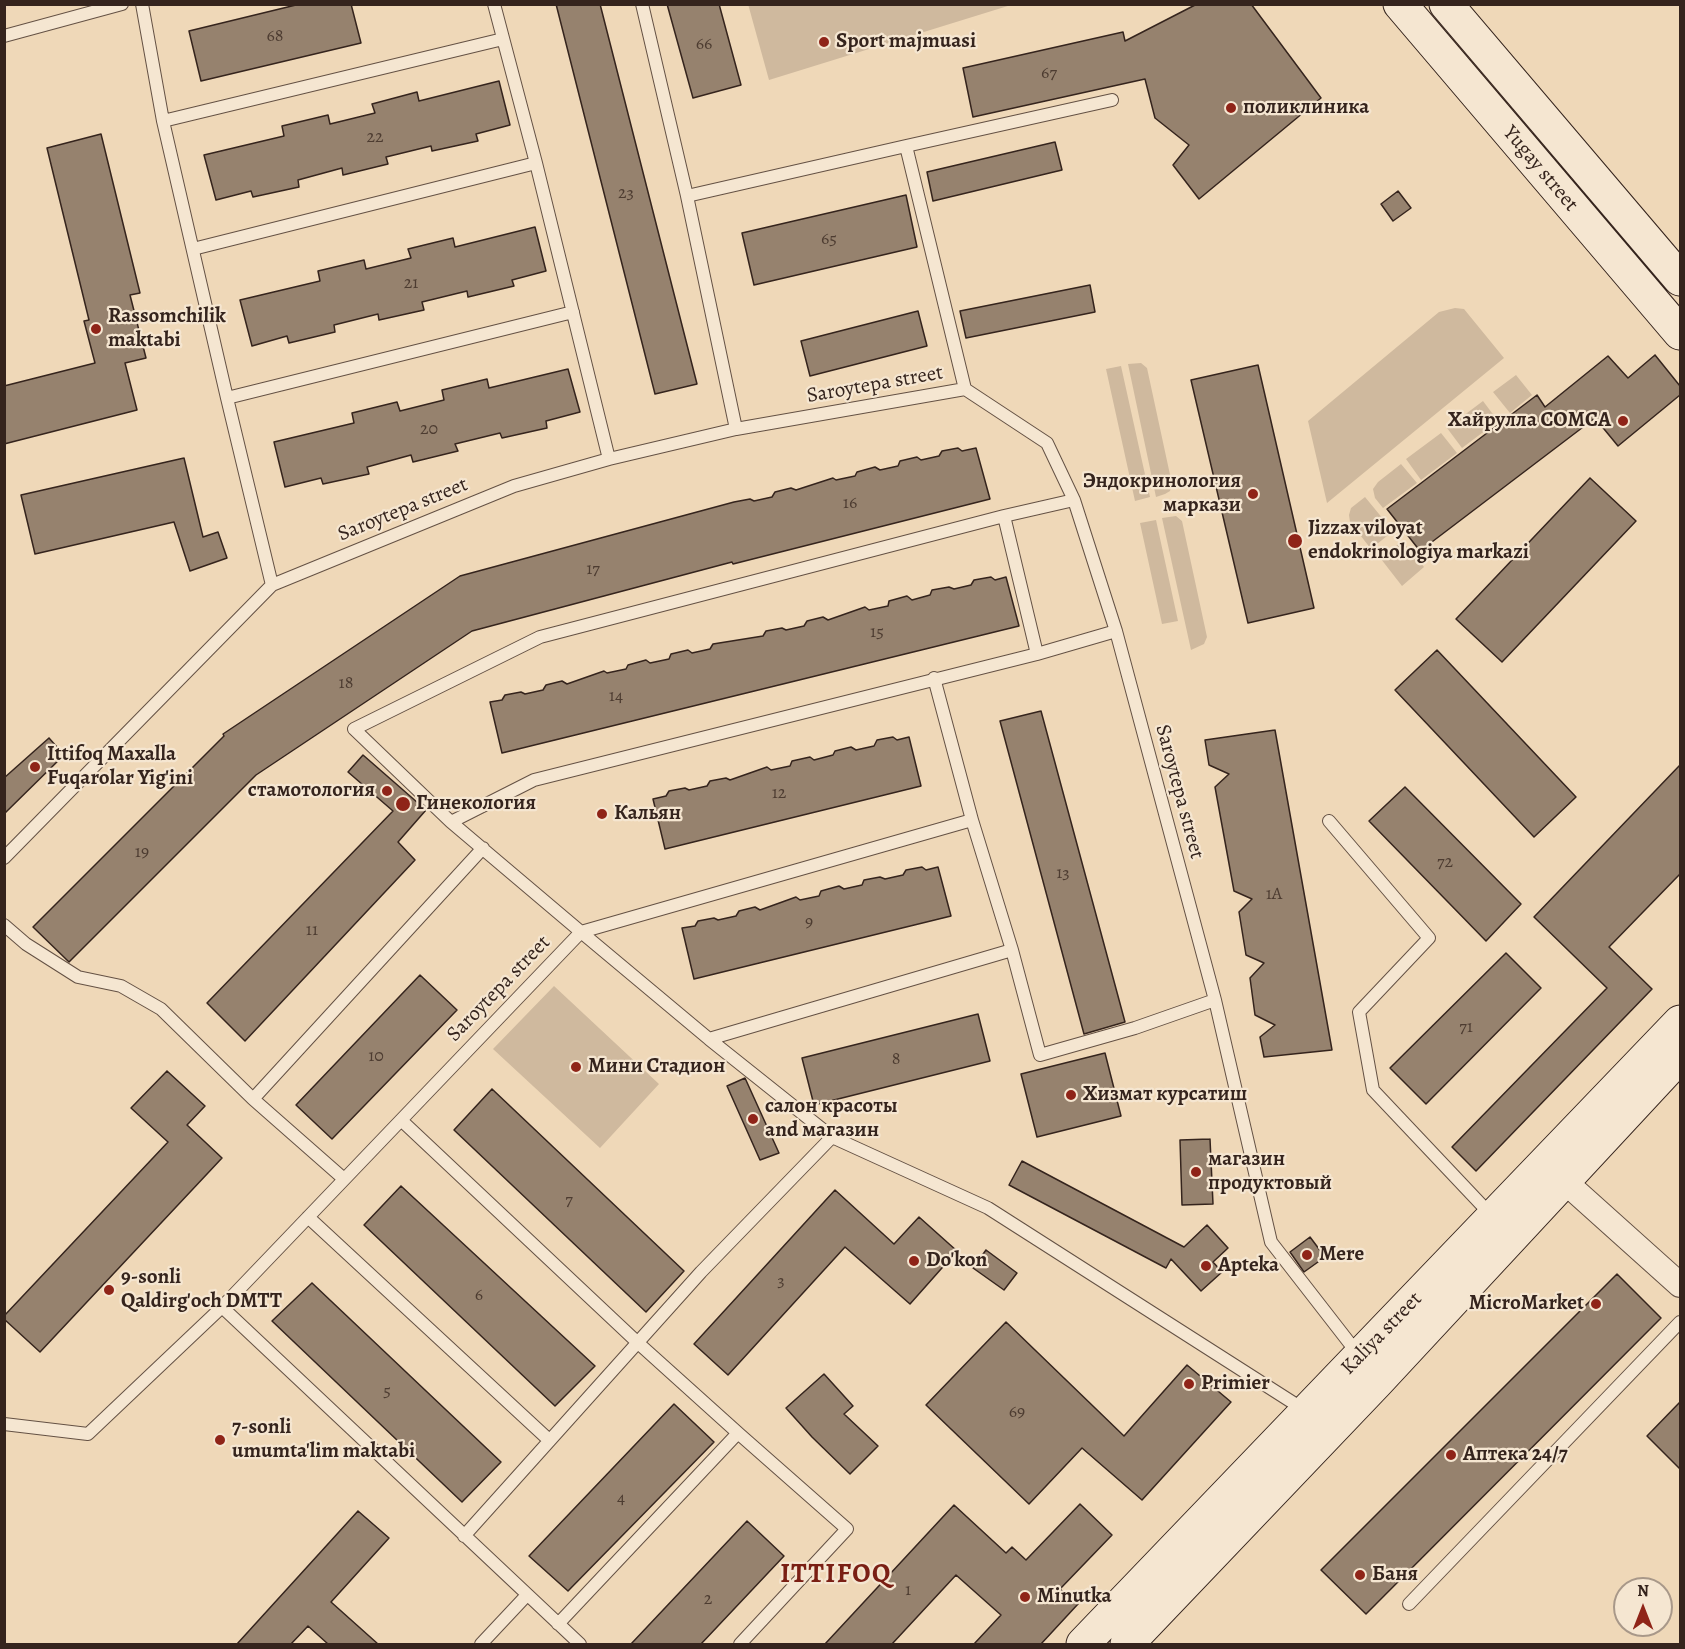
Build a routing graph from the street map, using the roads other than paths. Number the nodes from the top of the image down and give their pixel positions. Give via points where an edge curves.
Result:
1 (122, 4) edge
2 (142, 4) edge
3 (494, 4) edge
4 (642, 4) edge
5 (1400, 4) edge
6 (1446, 4) edge
7 (4, 36) edge
8 (503, 39) junction
9 (1112, 100) dead end
10 (163, 121) junction
11 (906, 146) junction
12 (536, 163) junction
13 (687, 196) junction
14 (193, 249) junction
15 (1680, 279) edge
16 (573, 312) junction
17 (1680, 333) edge
18 (965, 389) junction
19 (227, 398) junction
20 (736, 429) junction
21 (609, 459) junction
22 (1074, 500) junction
23 (1005, 516) junction
24 (272, 585) junction
25 (1116, 632) junction
26 (1037, 654) junction
27 (934, 678) junction
28 (972, 820) junction
29 (1329, 821) dead end
30 (451, 822) junction
31 (483, 848) junction
32 (4, 858) edge
33 (4, 924) edge
34 (581, 932) junction
35 (1012, 950) junction
36 (1215, 1000) junction
37 (1680, 1022) edge
38 (709, 1039) junction
39 (1680, 1056) edge
40 (253, 1100) junction
41 (401, 1120) junction
42 (832, 1137) junction
43 (344, 1179) junction
44 (1563, 1180) junction
45 (308, 1216) junction
46 (1494, 1218) junction
47 (1680, 1285) edge
48 (222, 1307) junction
49 (1680, 1322) edge
50 (637, 1342) junction
51 (1369, 1369) junction
52 (1307, 1412) junction
53 (4, 1424) edge
54 (738, 1433) junction
55 (549, 1440) junction
56 (464, 1536) junction
57 (527, 1595) junction
58 (1409, 1604) dead end
59 (558, 1624) junction
60 (481, 1644) edge
61 (580, 1644) edge
62 (741, 1644) edge
63 (1083, 1644) edge
64 (1127, 1644) edge

1 - 7 lane
2 - 10 lane
3 - 8 lane
4 - 13 lane
5 - 17 main road, Yugay street
6 - 15 main road, Yugay street
8 - 10 lane
8 - 12 lane
9 - 11 lane
10 - 14 lane
11 - 13 lane
11 - 18 lane
12 - 14 lane
12 - 16 lane
13 - 20 lane
14 - 19 lane
16 - 19 lane
16 - 21 lane
18 - 20 lane, Saroytepa street
18 - 22 lane, Saroytepa street via 1047,443
19 - 24 lane
20 - 21 lane, Saroytepa street
21 - 24 lane, Saroytepa street via 514,486
22 - 23 lane
22 - 25 lane, Saroytepa street
23 - 26 lane
23 - 30 lane via 540,638 354,729
24 - 32 lane, Saroytepa street
25 - 26 lane
25 - 36 lane, Saroytepa street
26 - 27 lane
27 - 28 lane
27 - 30 lane via 534,780
28 - 34 lane
28 - 35 lane
29 - 46 lane via 1429,938 1359,1012 1373,1090
30 - 31 lane
31 - 34 lane
31 - 40 lane
33 - 40 lane via 26,944 78,977 122,986 160,1009
34 - 38 lane, Saroytepa street
34 - 41 lane, Saroytepa street
35 - 36 lane via 1040,1055
35 - 38 lane
36 - 51 lane, Saroytepa street via 1271,1242
37 - 46 main road, Kaliya street
38 - 42 lane, Saroytepa street
39 - 44 main road, Kaliya street
40 - 43 lane
41 - 43 lane, Saroytepa street
41 - 50 lane
42 - 50 lane
42 - 52 lane, Saroytepa street via 988,1208
43 - 45 lane, Saroytepa street
44 - 47 street
44 - 51 main road, Kaliya street
45 - 48 lane, Saroytepa street
45 - 55 lane
46 - 51 main road, Kaliya street
48 - 53 lane, Saroytepa street via 88,1434
48 - 56 lane
49 - 58 lane
50 - 54 lane
50 - 55 lane
51 - 52 main road, Kaliya street
51 - 64 main road, Kaliya street
52 - 63 main road, Kaliya street
54 - 59 lane
54 - 62 lane via 847,1529
55 - 56 lane
56 - 57 lane
57 - 59 lane
57 - 60 lane
59 - 61 lane

